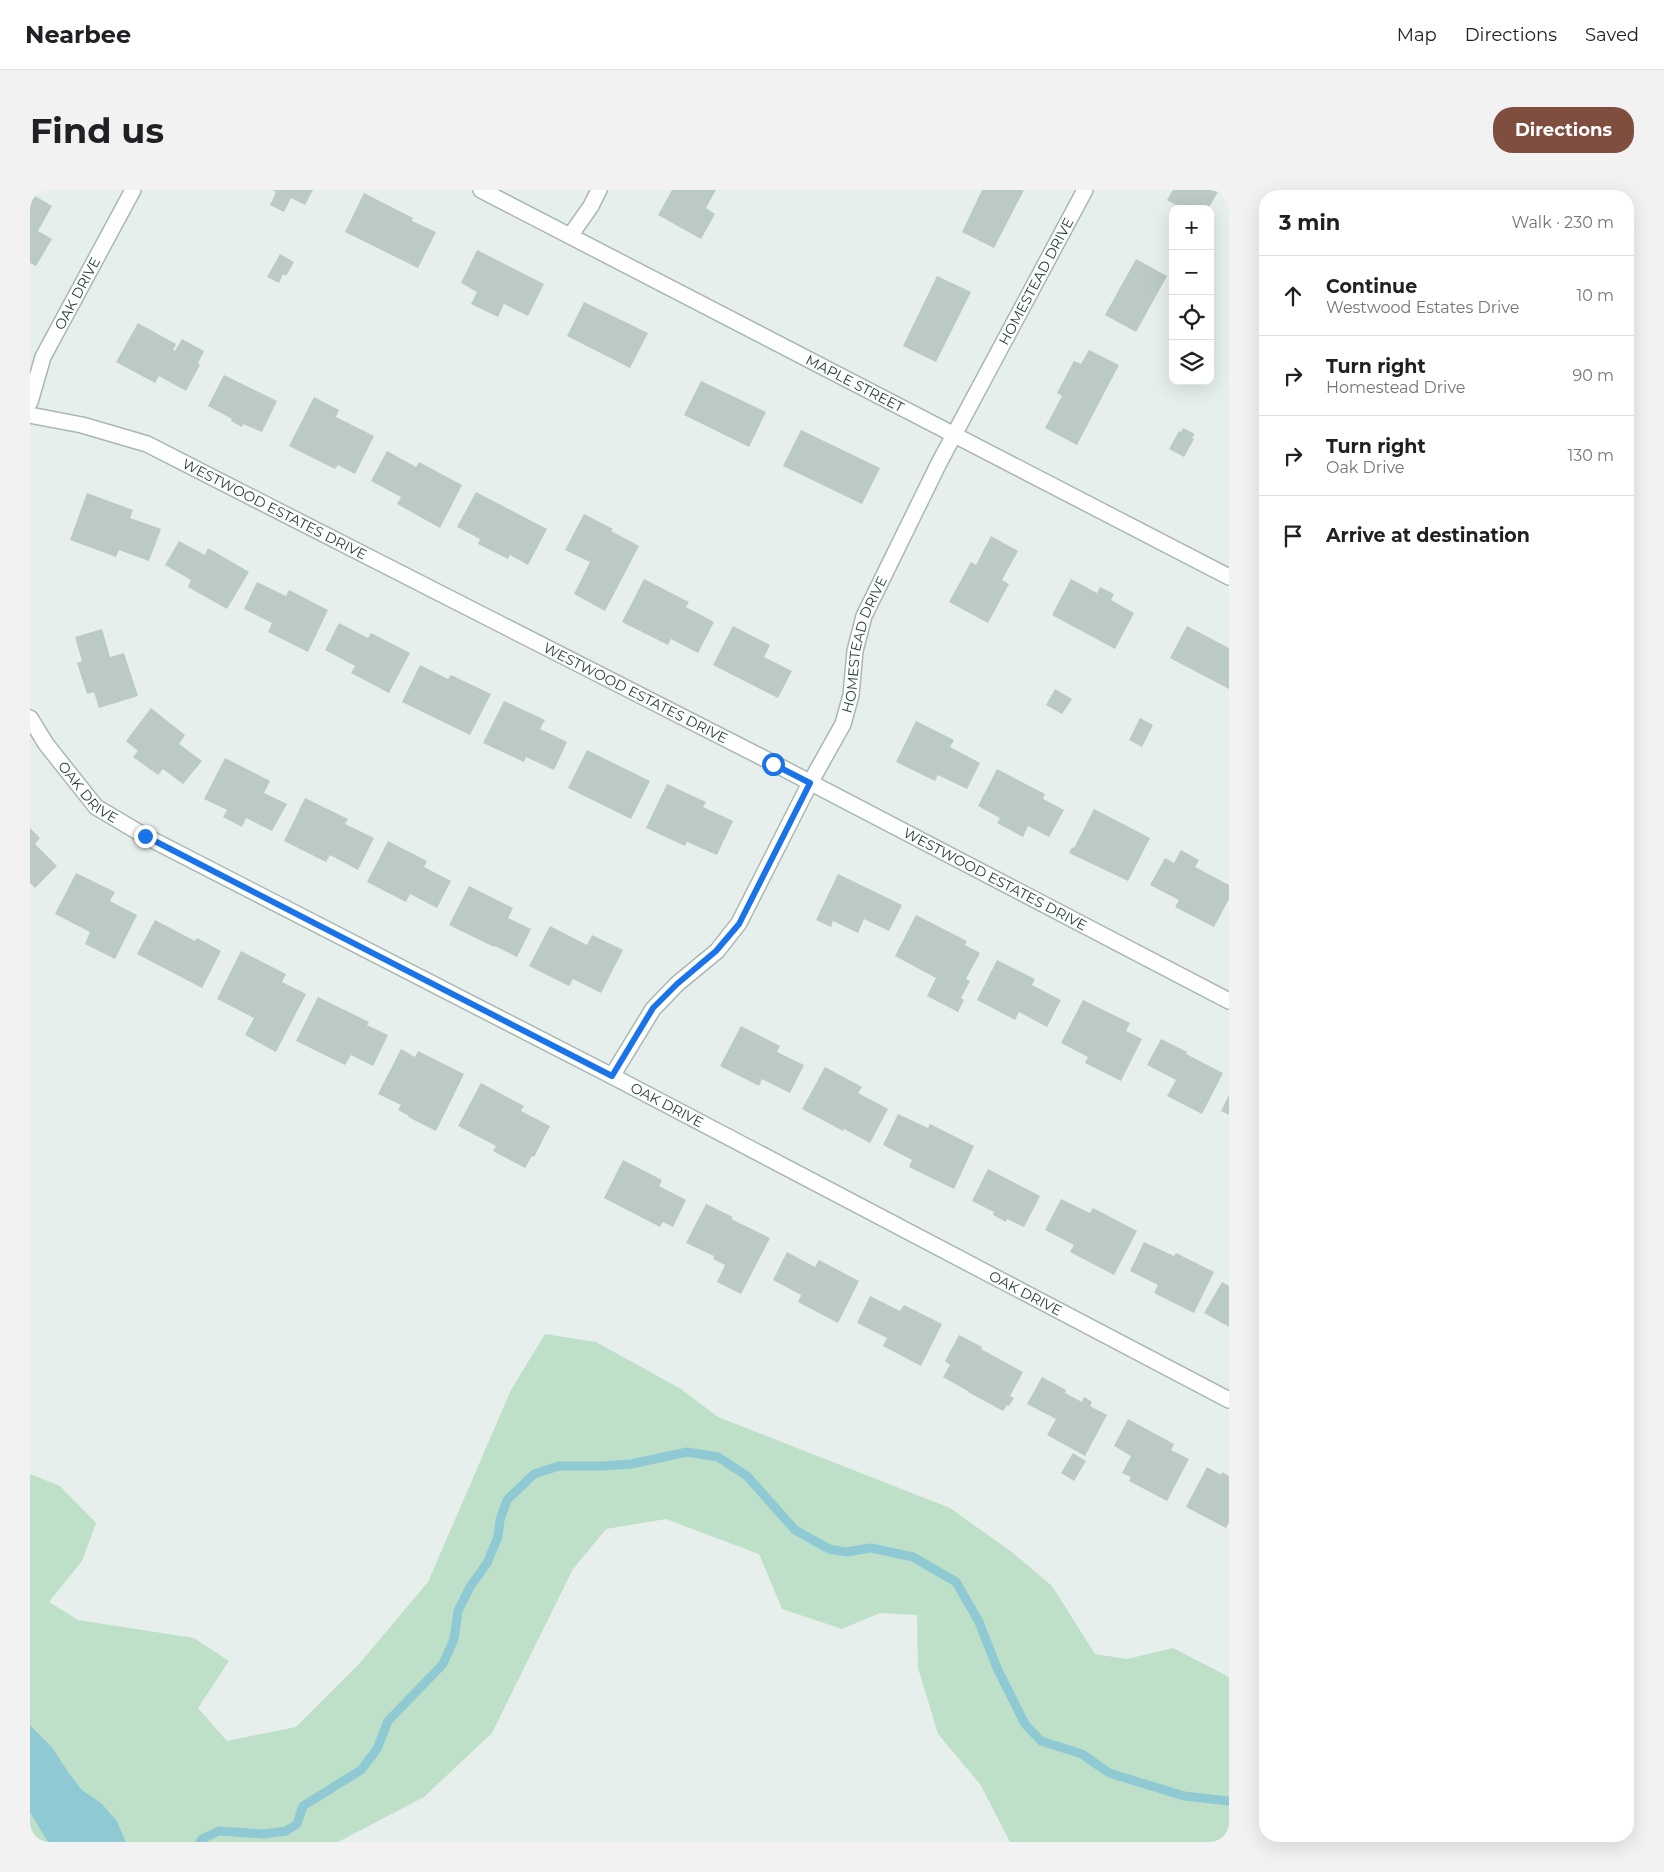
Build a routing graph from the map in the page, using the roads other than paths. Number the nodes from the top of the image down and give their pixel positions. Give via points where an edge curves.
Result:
1 (133, 190) edge
2 (481, 190) edge
3 (599, 190) edge
4 (1085, 190) edge
5 (570, 236) junction
6 (30, 402) edge
7 (30, 414) edge
8 (954, 436) junction
9 (1229, 577) edge
10 (30, 718) edge
11 (810, 783) junction
12 (1229, 1001) edge
13 (612, 1076) junction
14 (1229, 1400) edge

1 - 6 street, OAK DRIVE via 43,357
2 - 5 street, MAPLE STREET
3 - 5 street
4 - 8 street, HOMESTEAD DRIVE
5 - 8 street, MAPLE STREET
7 - 11 street, WESTWOOD ESTATES DRIVE via 147,444
8 - 9 street, MAPLE STREET
8 - 11 street, HOMESTEAD DRIVE via 864,616 843,724
10 - 13 street, OAK DRIVE via 46,744 96,807 145,836
11 - 12 street, WESTWOOD ESTATES DRIVE
11 - 13 street, HOMESTEAD DRIVE via 739,924 716,951 653,1008
13 - 14 street, OAK DRIVE

